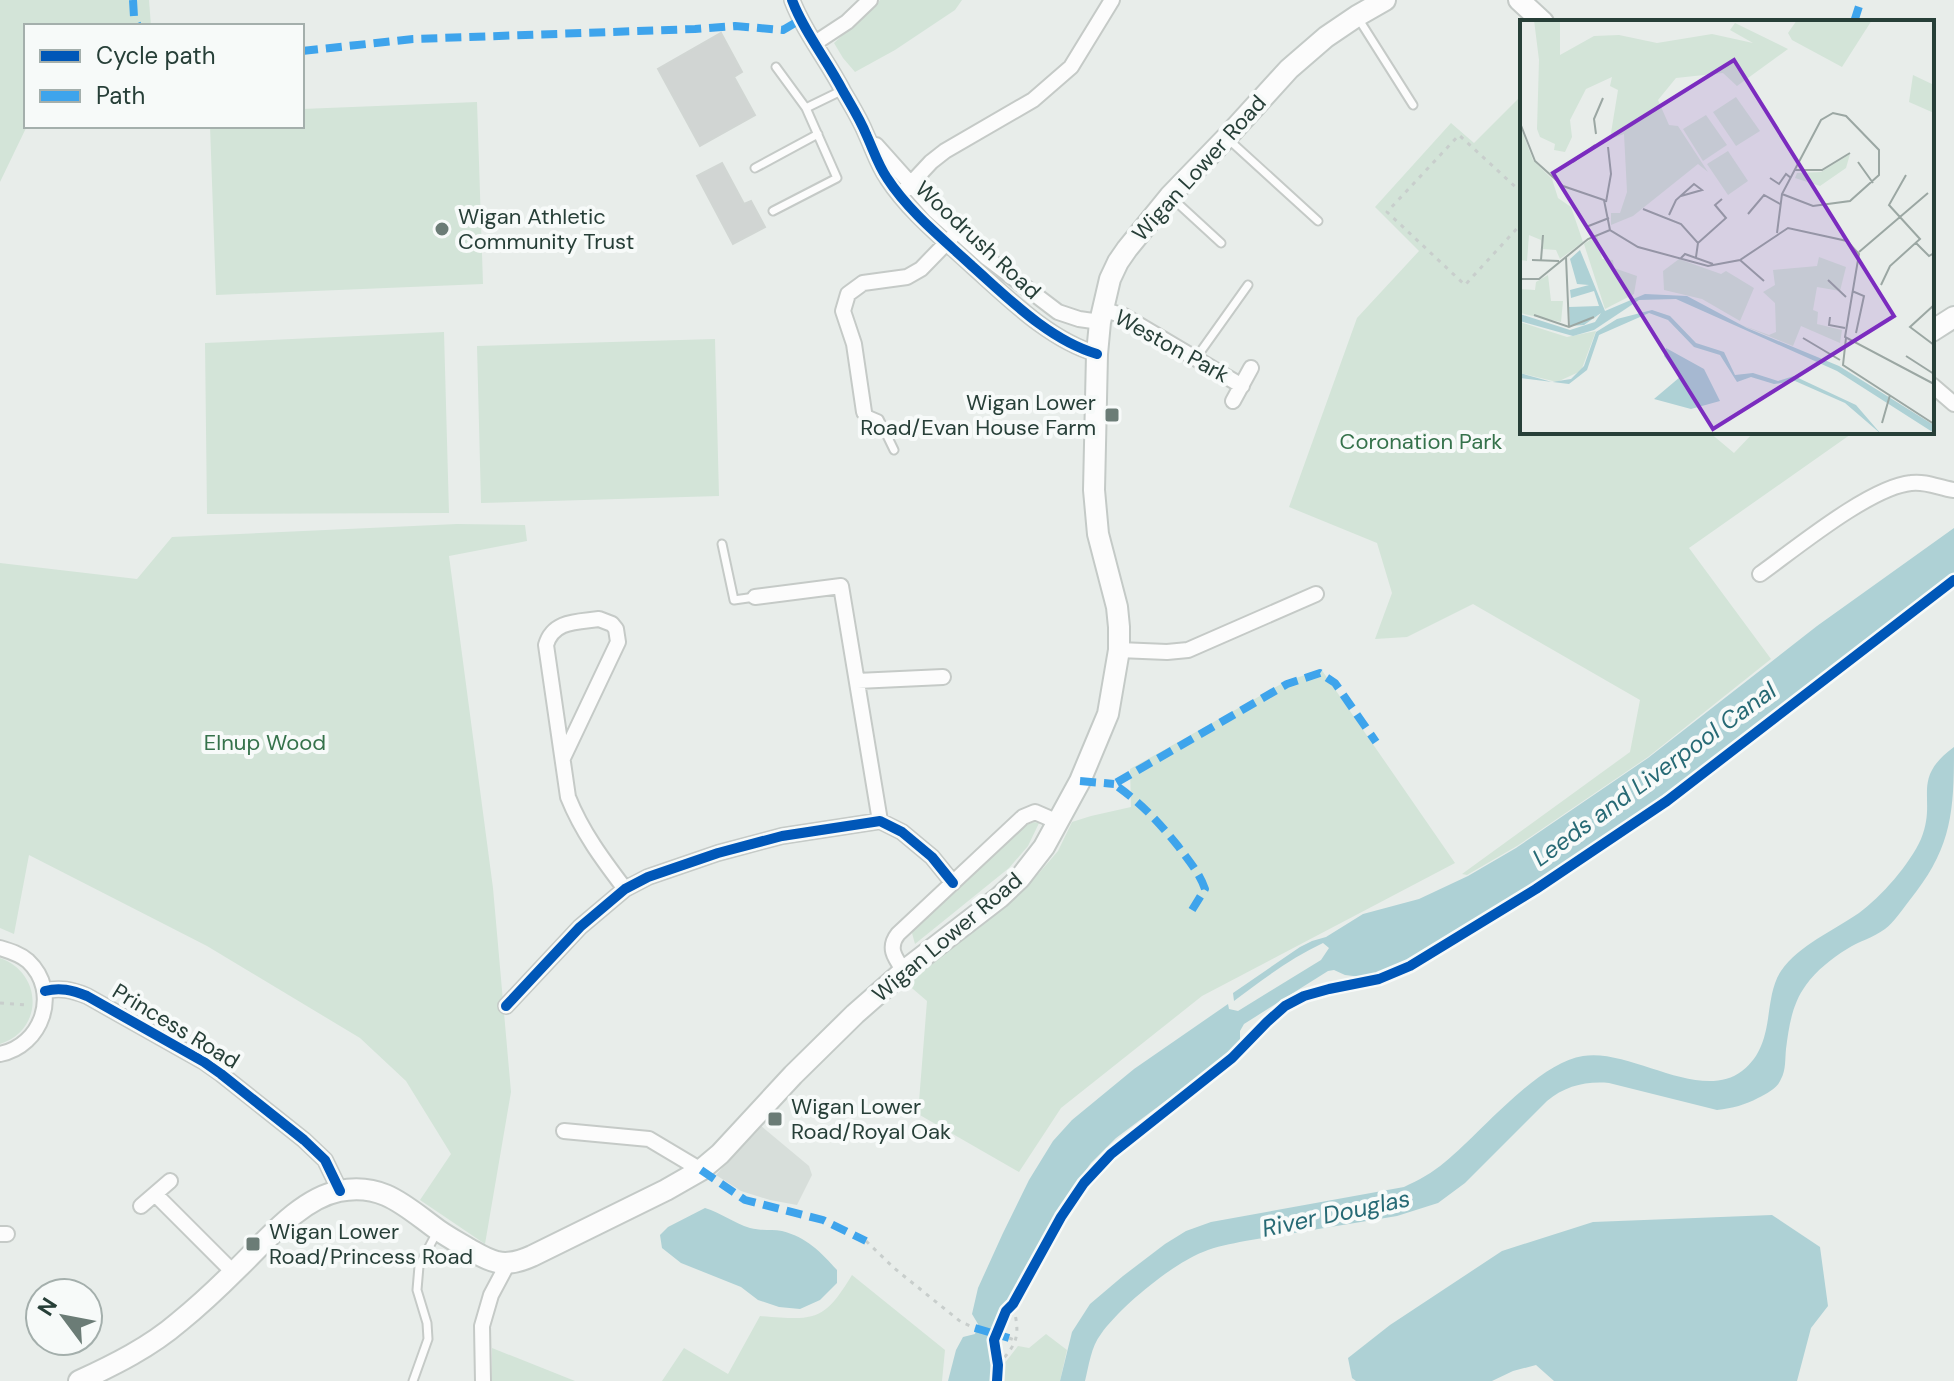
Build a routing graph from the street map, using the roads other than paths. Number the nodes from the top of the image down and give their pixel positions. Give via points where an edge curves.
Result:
1 (792, 0) edge
2 (870, 0) edge
3 (1112, 0) edge
4 (1385, 0) edge
5 (1519, 0) edge
6 (1357, 16) junction
7 (1541, 20) edge
8 (815, 43) junction
9 (776, 67) dead end
10 (843, 90) junction
11 (1413, 105) dead end
12 (806, 108) junction
13 (818, 134) junction
14 (1227, 137) junction
15 (755, 168) dead end
16 (905, 190) junction
17 (1170, 196) junction
18 (773, 211) dead end
19 (1318, 221) dead end
20 (951, 237) junction
21 (1221, 243) dead end
22 (1248, 285) dead end
23 (1101, 316) junction
24 (1954, 317) edge
25 (1934, 330) edge
26 (1097, 354) junction
27 (1196, 358) junction
28 (1251, 368) dead end
29 (1242, 386) junction
30 (1934, 387) edge
31 (862, 390) junction
32 (846, 392) dead end
33 (1233, 401) dead end
34 (1954, 404) edge
35 (864, 412) joint
36 (894, 450) dead end
37 (1954, 490) edge
38 (722, 544) dead end
39 (1760, 574) dead end
40 (1296, 584) dead end
41 (755, 597) joint
42 (1119, 650) junction
43 (943, 677) dead end
44 (857, 681) junction
45 (563, 758) junction
46 (880, 821) junction
47 (1058, 822) junction
48 (953, 883) junction
49 (625, 889) junction
50 (0, 948) edge
51 (904, 971) junction
52 (45, 991) junction
53 (506, 1006) dead end
54 (0, 1054) edge
55 (564, 1131) dead end
56 (701, 1170) junction
57 (170, 1181) dead end
58 (340, 1191) junction
59 (155, 1194) junction
60 (141, 1206) dead end
61 (438, 1230) junction
62 (508, 1263) junction
63 (234, 1273) junction
64 (79, 1381) edge
65 (413, 1381) edge
66 (483, 1381) edge

1 - 8 street, Woodrush Road
2 - 8 street
3 - 16 street via 1071,67 1033,100 945,151
4 - 6 main road, Wigan Lower Road
5 - 7 main road
6 - 11 lane
6 - 14 main road, Wigan Lower Road via 1305,53
8 - 10 street, Woodrush Road
9 - 12 lane
10 - 12 lane
10 - 16 street, Woodrush Road via 885,176
12 - 13 lane
13 - 15 lane
13 - 18 lane via 837,178
14 - 17 main road, Wigan Lower Road
14 - 19 lane
16 - 20 street, Woodrush Road
17 - 21 lane
17 - 23 main road, Wigan Lower Road via 1118,262
20 - 23 street, Woodrush Road via 1058,312 1079,319
20 - 26 street, Woodrush Road via 1029,315
20 - 31 street via 907,277 863,283 848,294 843,311
22 - 27 lane
23 - 26 main road, Wigan Lower Road
23 - 27 street, Weston Park via 1124,316
24 - 25 main road
26 - 42 main road, Wigan Lower Road via 1095,512 1117,607
27 - 29 street, Weston Park
28 - 29 street, Weston Park
29 - 33 street, Weston Park
30 - 34 street
31 - 32 street
31 - 35 street
35 - 36 lane via 879,419
37 - 39 street via 1928,483 1896,486 1855,507
38 - 41 lane via 734,600
40 - 42 street via 1310,597 1188,650
41 - 44 street via 841,586
42 - 47 main road, Wigan Lower Road via 1108,714
43 - 44 street
44 - 46 street
45 - 45 street via 547,639 561,625 606,620 616,629 618,642
45 - 49 street via 576,817
46 - 48 street via 932,857
46 - 49 street via 769,839
47 - 48 street via 1042,813 1028,814
47 - 51 main road, Wigan Lower Road via 1020,878
48 - 51 street via 893,940 893,955
49 - 53 street via 580,927
50 - 52 street via 28,961
51 - 56 main road, Wigan Lower Road via 812,1055
52 - 54 street via 41,1023 32,1037
52 - 58 street, Princess Road via 56,988 87,996 204,1062 304,1140 325,1160
55 - 56 street via 649,1139
56 - 62 main road, Wigan Lower Road via 552,1247
57 - 59 street
58 - 61 main road via 385,1194
58 - 63 main road via 297,1212
59 - 60 street
59 - 63 street
61 - 62 main road via 489,1260
61 - 65 lane via 419,1266 417,1290 428,1339
62 - 66 street via 482,1326
63 - 64 main road via 175,1325

